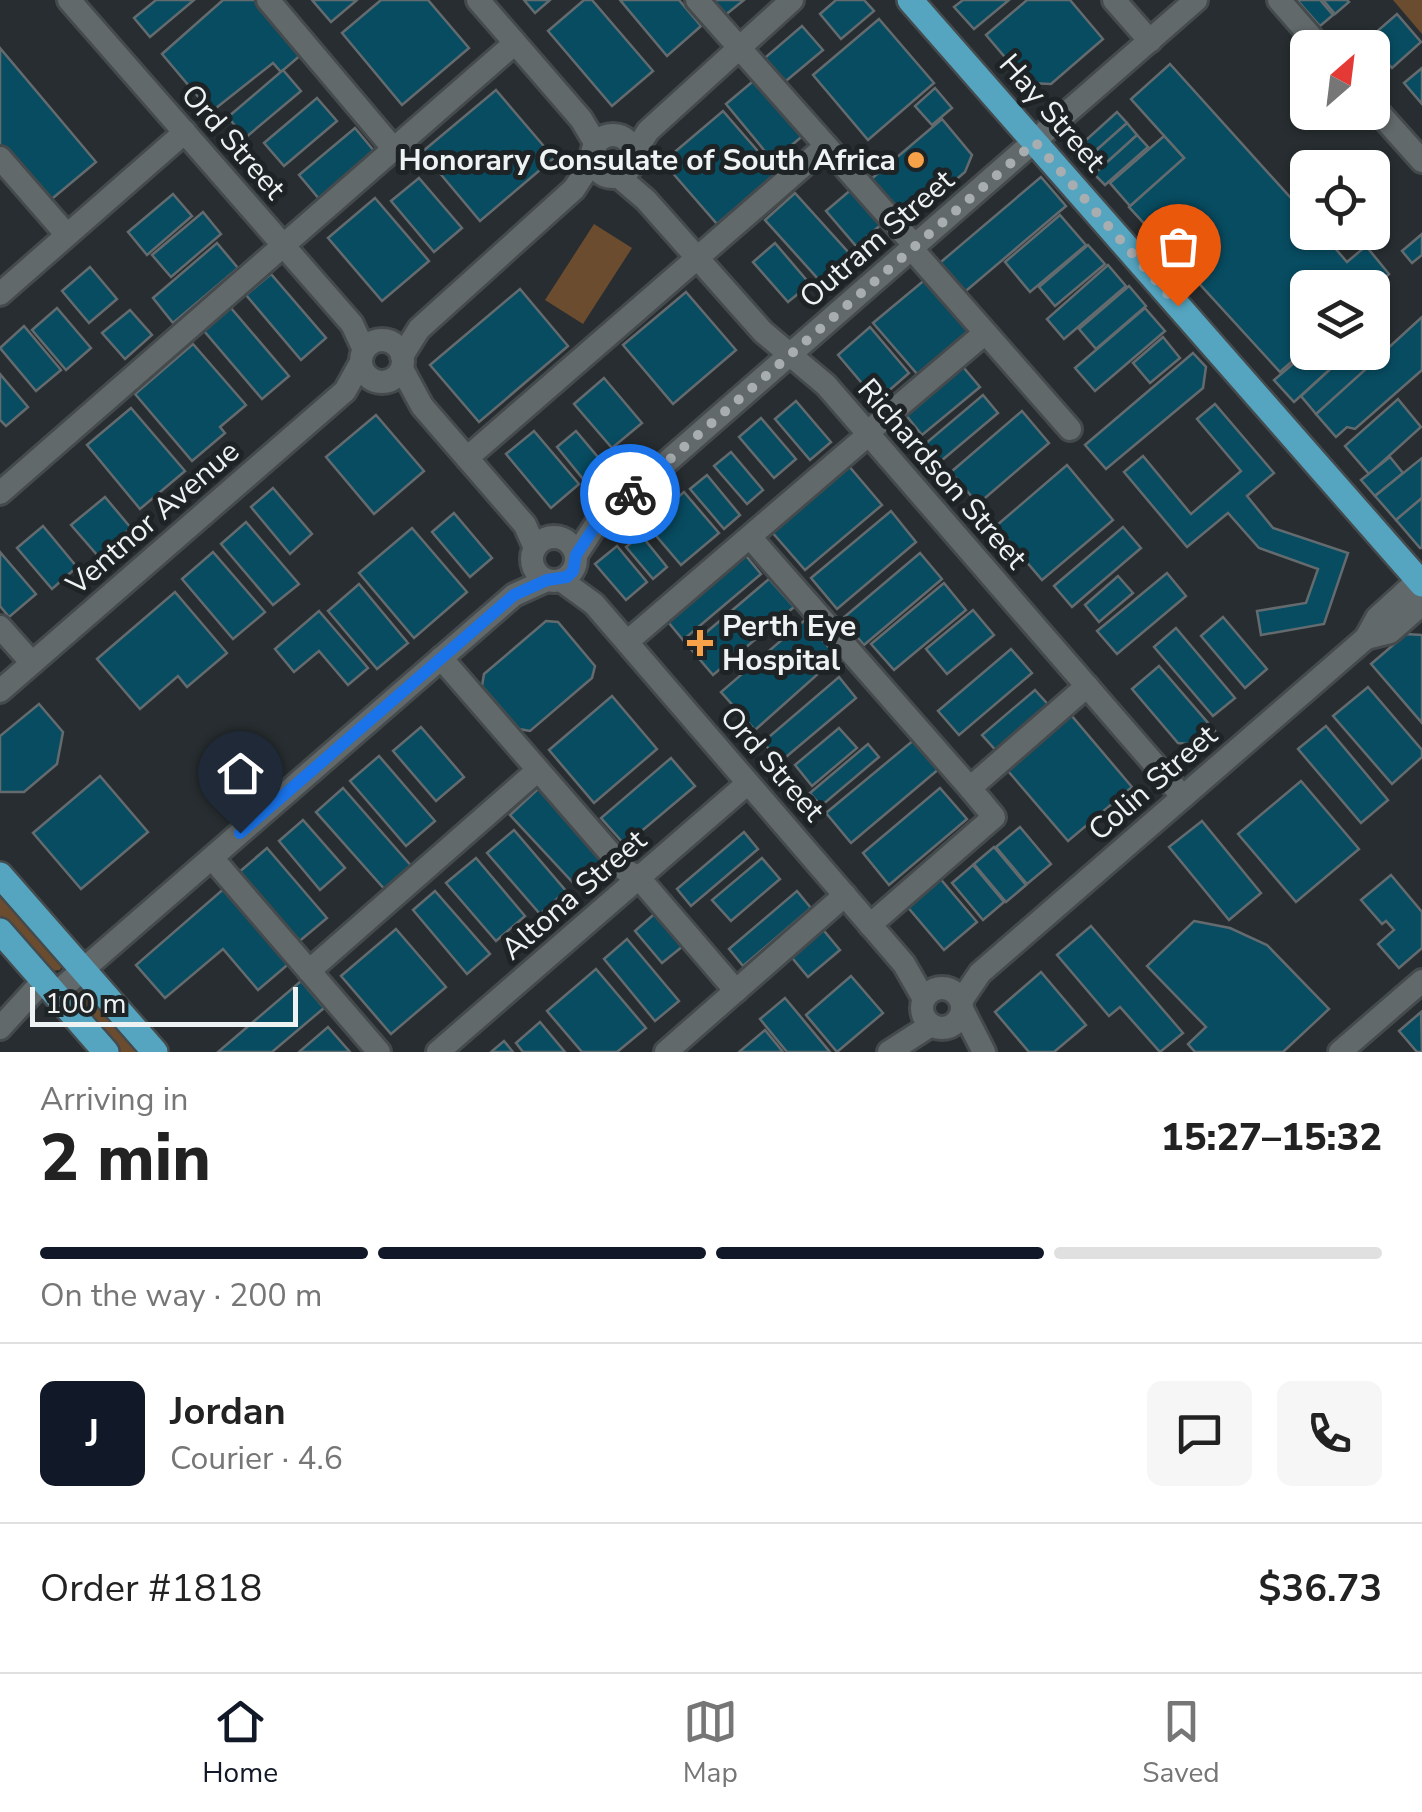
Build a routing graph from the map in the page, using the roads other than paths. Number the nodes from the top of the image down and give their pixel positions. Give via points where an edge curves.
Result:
1 (69, 0) edge
2 (268, 0) edge
3 (478, 0) edge
4 (697, 0) edge
5 (792, 0) edge
6 (910, 0) edge
7 (1114, 0) edge
8 (1196, 0) edge
9 (1279, 0) edge
10 (1305, 30) edge
11 (1150, 41) junction
12 (515, 43) junction
13 (738, 48) junction
14 (1390, 125) edge
15 (184, 132) junction
16 (1035, 142) junction
17 (826, 146) junction
18 (393, 148) junction
19 (615, 155) junction
20 (0, 158) edge
21 (1422, 161) edge
22 (67, 235) junction
23 (283, 245) junction
24 (914, 248) junction
25 (698, 258) junction
26 (0, 294) edge
27 (985, 334) junction
28 (790, 355) junction
29 (382, 360) junction
30 (1070, 429) dead end
31 (868, 434) junction
32 (467, 458) junction
33 (0, 493) edge
34 (750, 537) junction
35 (554, 558) junction
36 (1421, 586) edge
37 (0, 627) edge
38 (628, 642) junction
39 (441, 658) junction
40 (32, 663) junction
41 (1087, 686) junction
42 (0, 691) edge
43 (538, 770) junction
44 (748, 783) junction
45 (970, 788) junction
46 (1183, 796) junction
47 (212, 858) junction
48 (0, 875) edge
49 (639, 878) junction
50 (845, 895) junction
51 (870, 925) junction
52 (0, 932) edge
53 (83, 970) junction
54 (309, 971) junction
55 (1422, 981) edge
56 (49, 988) junction
57 (736, 991) junction
58 (942, 1005) junction
59 (0, 1028) edge
60 (896, 1046) edge
61 (106, 1052) edge
62 (154, 1052) edge
63 (379, 1052) edge
64 (438, 1052) edge
65 (666, 1052) edge
66 (982, 1052) edge
67 (1340, 1052) edge

1 - 15 street, Ord Street
2 - 18 street
3 - 12 street
4 - 13 street
5 - 13 street
6 - 16 main road, Hay Street
7 - 11 street
8 - 11 street, Outram Street
9 - 10 street
11 - 16 street, Outram Street
12 - 18 street
12 - 19 street
13 - 17 street
13 - 19 street
14 - 21 street
15 - 22 street
15 - 23 street, Ord Street
16 - 24 street, Outram Street
16 - 36 main road, Hay Street
17 - 24 street
17 - 25 street
18 - 23 street
19 - 25 street, Richardson Street
19 - 29 street, Ventnor Avenue
20 - 22 street
22 - 26 street
23 - 29 street, Ord Street
23 - 33 street
24 - 27 street
24 - 28 street, Outram Street
25 - 28 street, Richardson Street
25 - 32 street
27 - 30 street
27 - 31 street
28 - 31 street, Richardson Street
28 - 35 street, Outram Street
29 - 32 street
29 - 40 street, Ventnor Avenue
31 - 34 street
31 - 41 street, Richardson Street
32 - 35 street
34 - 38 street
34 - 45 street
35 - 38 street, Ord Street
35 - 39 street, Outram Street
36 - 46 street, Colin Street via 1376,618 1366,638
37 - 40 street
38 - 44 street, Ord Street
39 - 43 street
39 - 47 street, Outram Street
40 - 42 street, Ventnor Avenue
41 - 45 street
41 - 46 street, Richardson Street
43 - 49 street
43 - 54 street
44 - 49 street, Altona Street
44 - 50 street, Ord Street
45 - 51 street via 994,816
46 - 58 street, Colin Street
47 - 53 street, Outram Street
47 - 54 street
48 - 53 main road
49 - 57 street
49 - 64 street, Altona Street
50 - 51 street, Ord Street
50 - 57 street
51 - 58 street, Ord Street
52 - 56 main road
53 - 56 street, Outram Street
53 - 62 main road
54 - 63 street
55 - 67 street
56 - 59 street, Outram Street
56 - 61 main road
57 - 65 street
58 - 60 street, Colin Street
58 - 66 street, Ord Street

